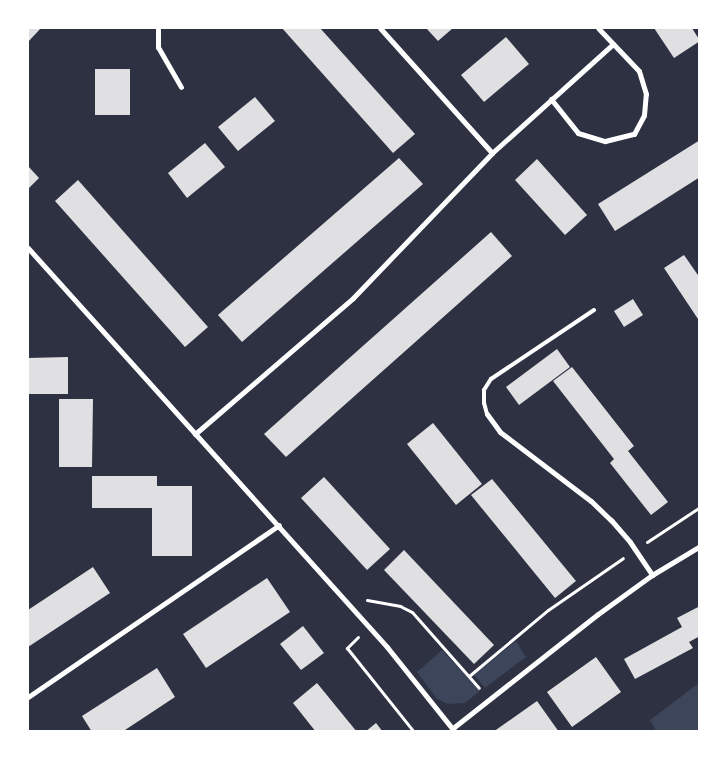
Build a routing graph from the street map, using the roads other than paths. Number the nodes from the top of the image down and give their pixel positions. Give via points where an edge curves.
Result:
1 (158, 28) edge
2 (380, 28) edge
3 (598, 28) edge
4 (613, 44) junction
5 (181, 87) dead end
6 (551, 99) junction
7 (492, 153) junction
8 (28, 248) edge
9 (594, 310) dead end
10 (487, 414) joint
11 (195, 434) junction
12 (279, 525) junction
13 (700, 546) edge
14 (652, 575) junction
15 (28, 698) edge
16 (454, 730) edge

1 - 5 street via 158,47
2 - 7 street
3 - 4 street
4 - 6 street
4 - 6 street via 639,71 646,94 644,114 634,134 605,141 578,133
6 - 7 street
7 - 11 street via 353,298
8 - 11 street
9 - 10 lane via 491,379 484,390
10 - 14 street via 500,432 611,520
11 - 12 street
12 - 15 street
12 - 16 street
13 - 14 street
14 - 16 street via 489,699

